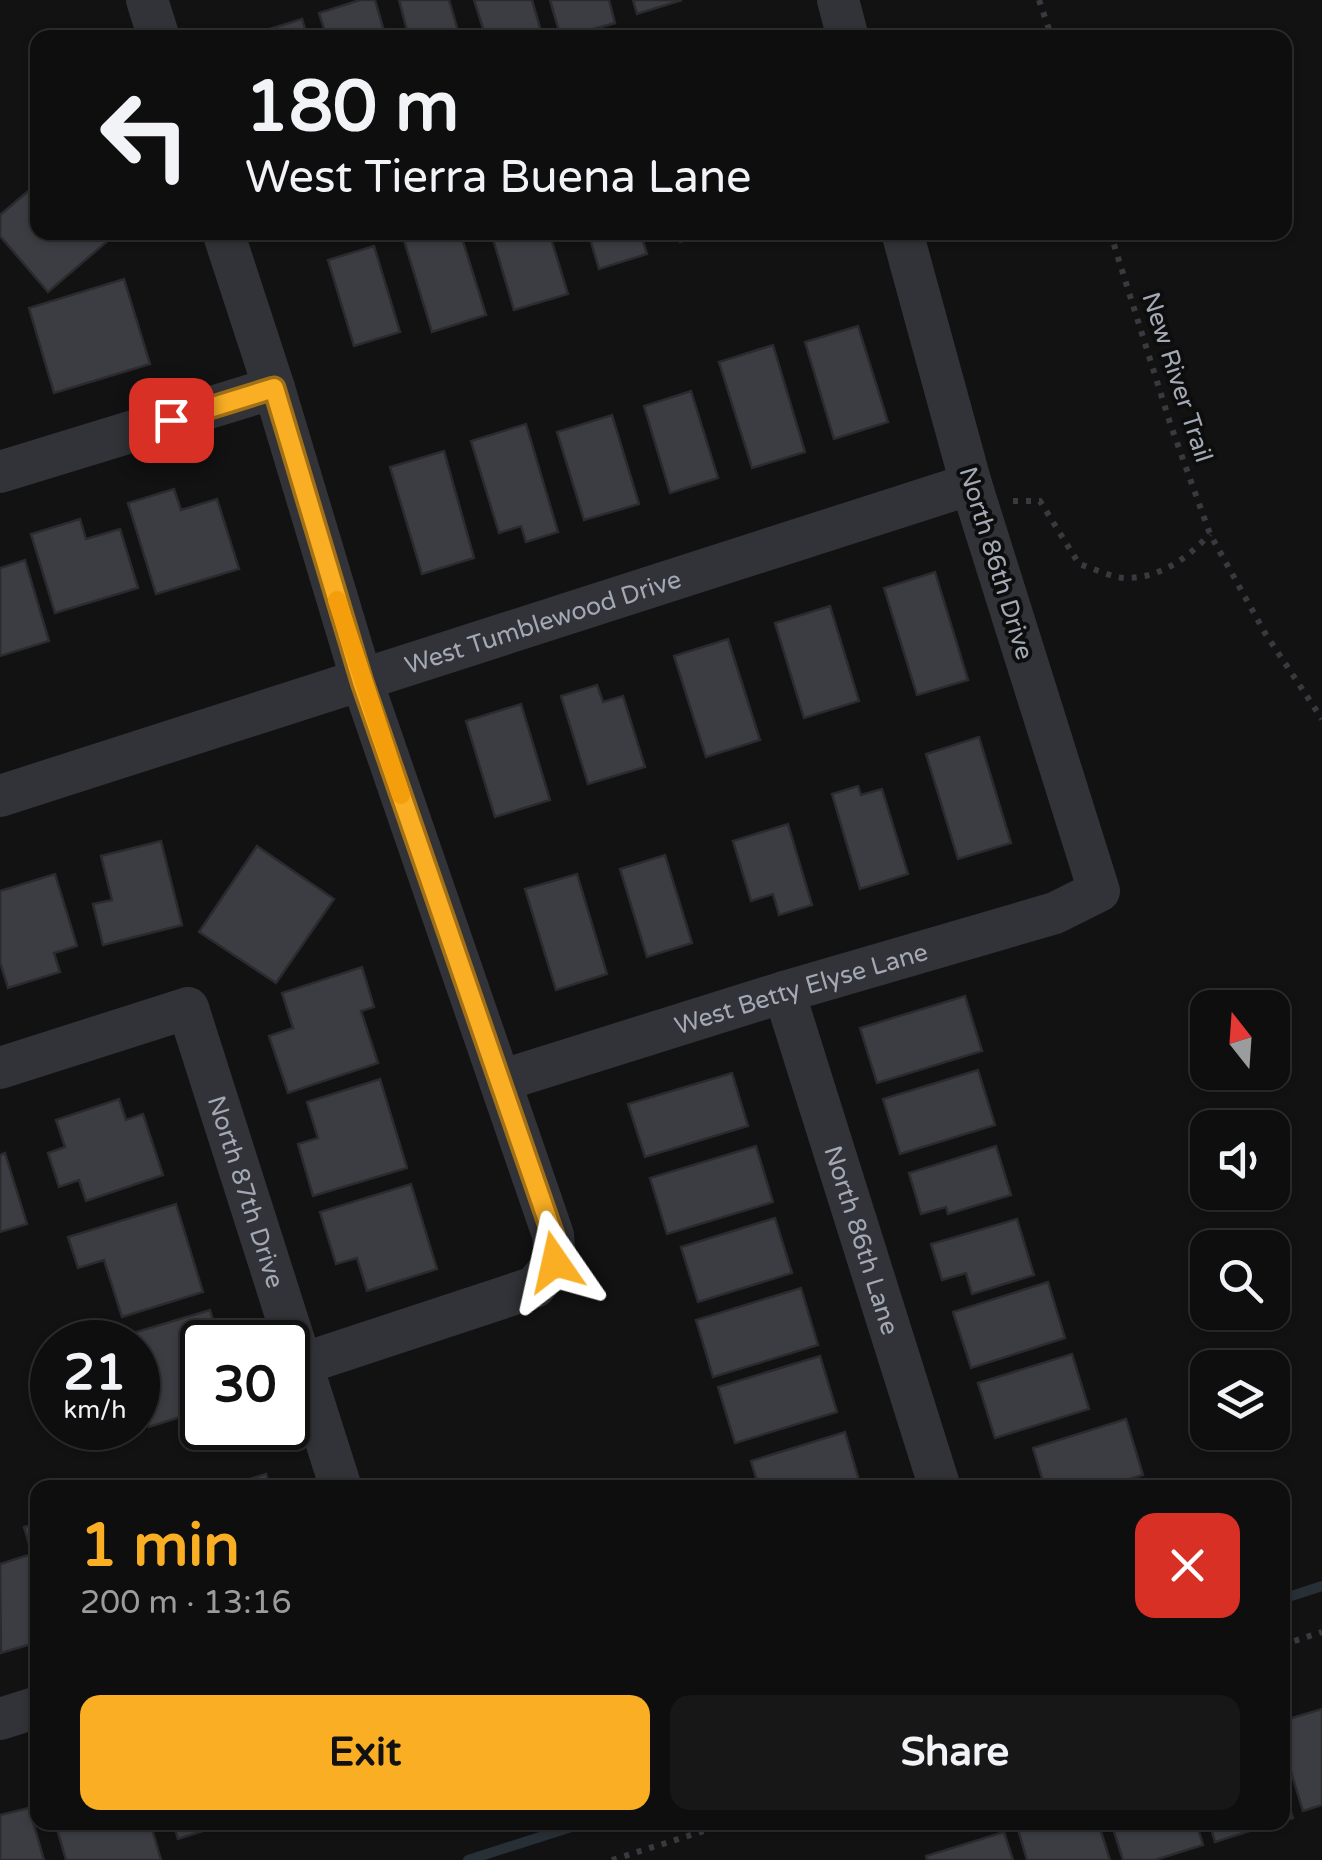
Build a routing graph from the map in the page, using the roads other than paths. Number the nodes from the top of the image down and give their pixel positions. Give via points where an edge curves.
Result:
1 (148, 0) edge
2 (157, 30) edge
3 (226, 240) edge
4 (904, 240) edge
5 (274, 388) junction
6 (0, 472) edge
7 (976, 498) junction
8 (362, 682) junction
9 (0, 796) edge
10 (1099, 891) joint
11 (784, 992) junction
12 (0, 1068) edge
13 (500, 1081) junction
14 (288, 1320) edge
15 (310, 1361) edge
16 (310, 1389) edge
17 (338, 1480) edge
18 (937, 1480) edge
19 (30, 1710) edge
20 (0, 1719) edge

1 - 2 street
3 - 5 street
4 - 7 street, North 86th Drive
5 - 6 street
5 - 8 street
7 - 8 street, West Tumblewood Drive
7 - 10 street, North 86th Drive
8 - 9 street, West Tumblewood Drive
8 - 13 street
10 - 11 street, West Betty Elyse Lane via 1055,913
11 - 13 street, West Betty Elyse Lane
11 - 18 street, North 86th Lane
12 - 14 street, North 87th Drive via 188,1008
13 - 15 street via 553,1235 555,1262 536,1287
16 - 17 street, North 87th Drive
19 - 20 street

